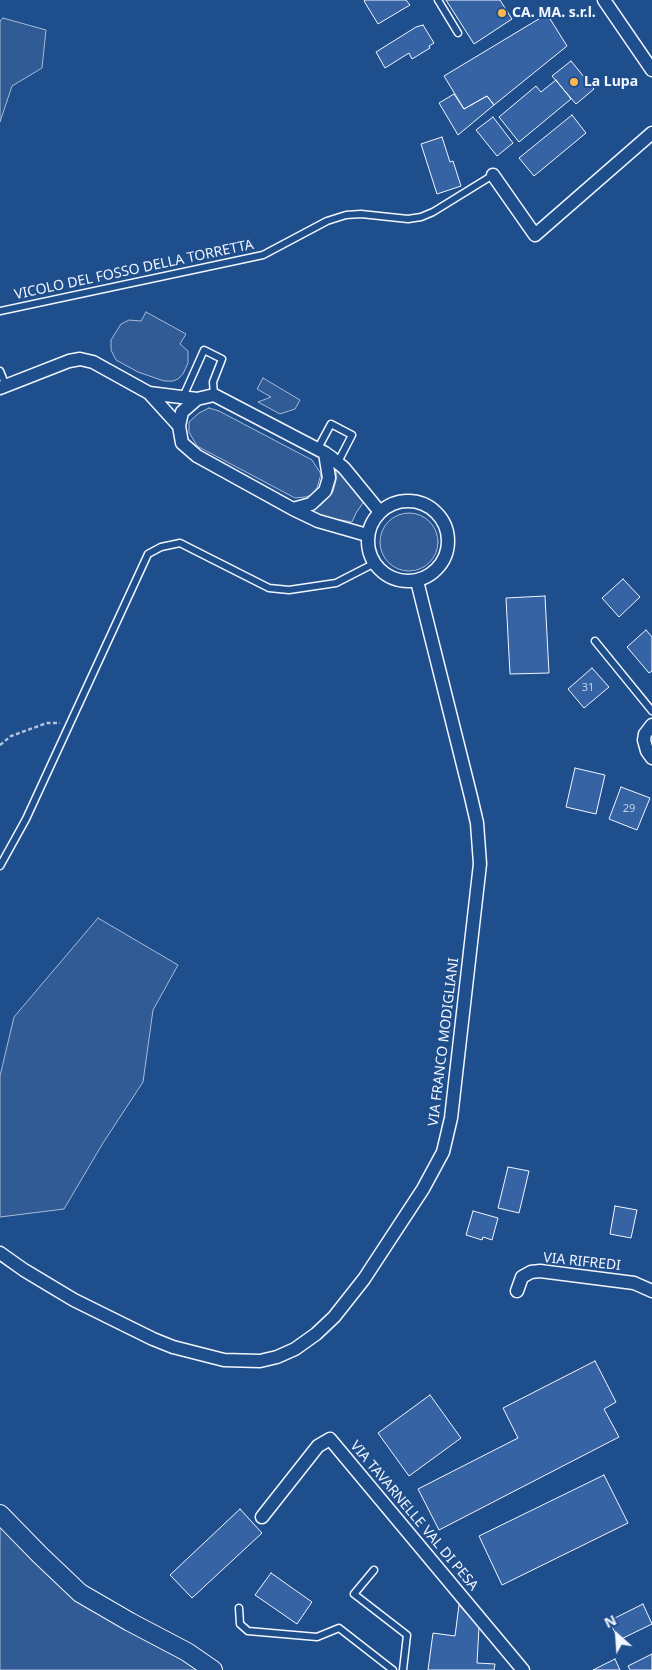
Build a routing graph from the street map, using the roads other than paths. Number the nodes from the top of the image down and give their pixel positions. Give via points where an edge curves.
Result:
1 (438, 0) edge
2 (604, 0) edge
3 (458, 32) dead end
4 (652, 70) edge
5 (652, 133) edge
6 (493, 175) joint
7 (0, 311) edge
8 (0, 371) edge
9 (3, 387) edge
10 (149, 393) junction
11 (214, 394) junction
12 (183, 397) junction
13 (197, 399) junction
14 (179, 426) junction
15 (321, 452) junction
16 (338, 462) junction
17 (293, 509) junction
18 (380, 512) junction
19 (367, 535) junction
20 (373, 564) junction
21 (417, 581) junction
22 (595, 641) dead end
23 (652, 711) edge
24 (652, 725) edge
25 (652, 758) edge
26 (0, 866) edge
27 (0, 1253) edge
28 (517, 1291) dead end
29 (652, 1291) edge
30 (0, 1514) edge
31 (262, 1517) dead end
32 (374, 1570) dead end
33 (239, 1608) dead end
34 (213, 1670) edge
35 (393, 1670) edge
36 (403, 1670) edge
37 (523, 1670) edge

1 - 3 lane
2 - 4 street
5 - 6 street via 535,235
6 - 7 lane, VICOLO DEL FOSSO DELLA TORRETTA via 421,217 346,215 327,221 263,255
8 - 9 lane
9 - 10 street via 80,359 93,362
10 - 12 street
10 - 14 street
11 - 12 lane via 213,382 222,359 204,350
11 - 13 street
11 - 15 street
12 - 13 street
13 - 14 street via 182,412
14 - 17 street via 182,443 197,456
15 - 16 street
15 - 16 lane via 331,424 352,435
15 - 17 street via 330,478 325,491 311,504
16 - 18 street
17 - 19 street via 318,521
18 - 19 street
18 - 21 street via 391,504 404,501 430,507 440,516 446,528 446,554 439,566
19 - 20 street
20 - 21 street via 391,578
20 - 26 lane via 336,583 289,590 270,588 180,544 162,547 148,554 18,835
21 - 27 street, VIA FRANCO MODIGLIANI via 477,823 480,864 451,1118 442,1152 423,1189 364,1279 334,1317 295,1349 260,1361 224,1360 158,1341 74,1300
22 - 23 lane
24 - 25 street via 644,740
28 - 29 street, VIA RIFREDI via 526,1274 540,1272 634,1283
30 - 34 street via 80,1593 187,1652
31 - 37 street, VIA TAVARNELLE VAL DI PESA via 318,1446 330,1439
32 - 36 lane via 354,1594 407,1635
33 - 35 lane via 240,1624 248,1631 317,1637 339,1628

